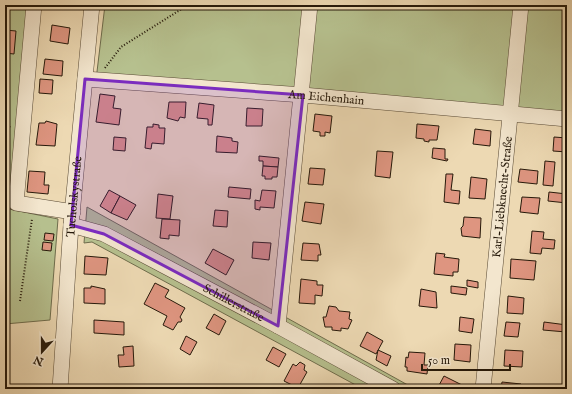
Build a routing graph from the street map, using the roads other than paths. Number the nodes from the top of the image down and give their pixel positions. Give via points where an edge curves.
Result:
1 (34, 5) edge
2 (92, 5) edge
3 (310, 5) edge
4 (521, 5) edge
5 (90, 79) junction
6 (303, 95) junction
7 (510, 114) junction
8 (567, 119) edge
9 (72, 218) junction
10 (278, 326) junction
11 (60, 389) edge
12 (393, 389) edge
13 (483, 389) edge

1 - 9 street, Schillerstraße via 16,203
2 - 5 street, Tucholskystraße
3 - 6 street
4 - 7 street, Karl-Liebknecht-Straße
5 - 6 street, Am Eichenhain
5 - 9 street, Tucholskystraße
6 - 7 street, Am Eichenhain
6 - 10 street
7 - 8 street, Am Eichenhain
7 - 13 street, Karl-Liebknecht-Straße
9 - 10 street, Schillerstraße
9 - 11 street, Tucholskystraße
10 - 12 street, Schillerstraße

